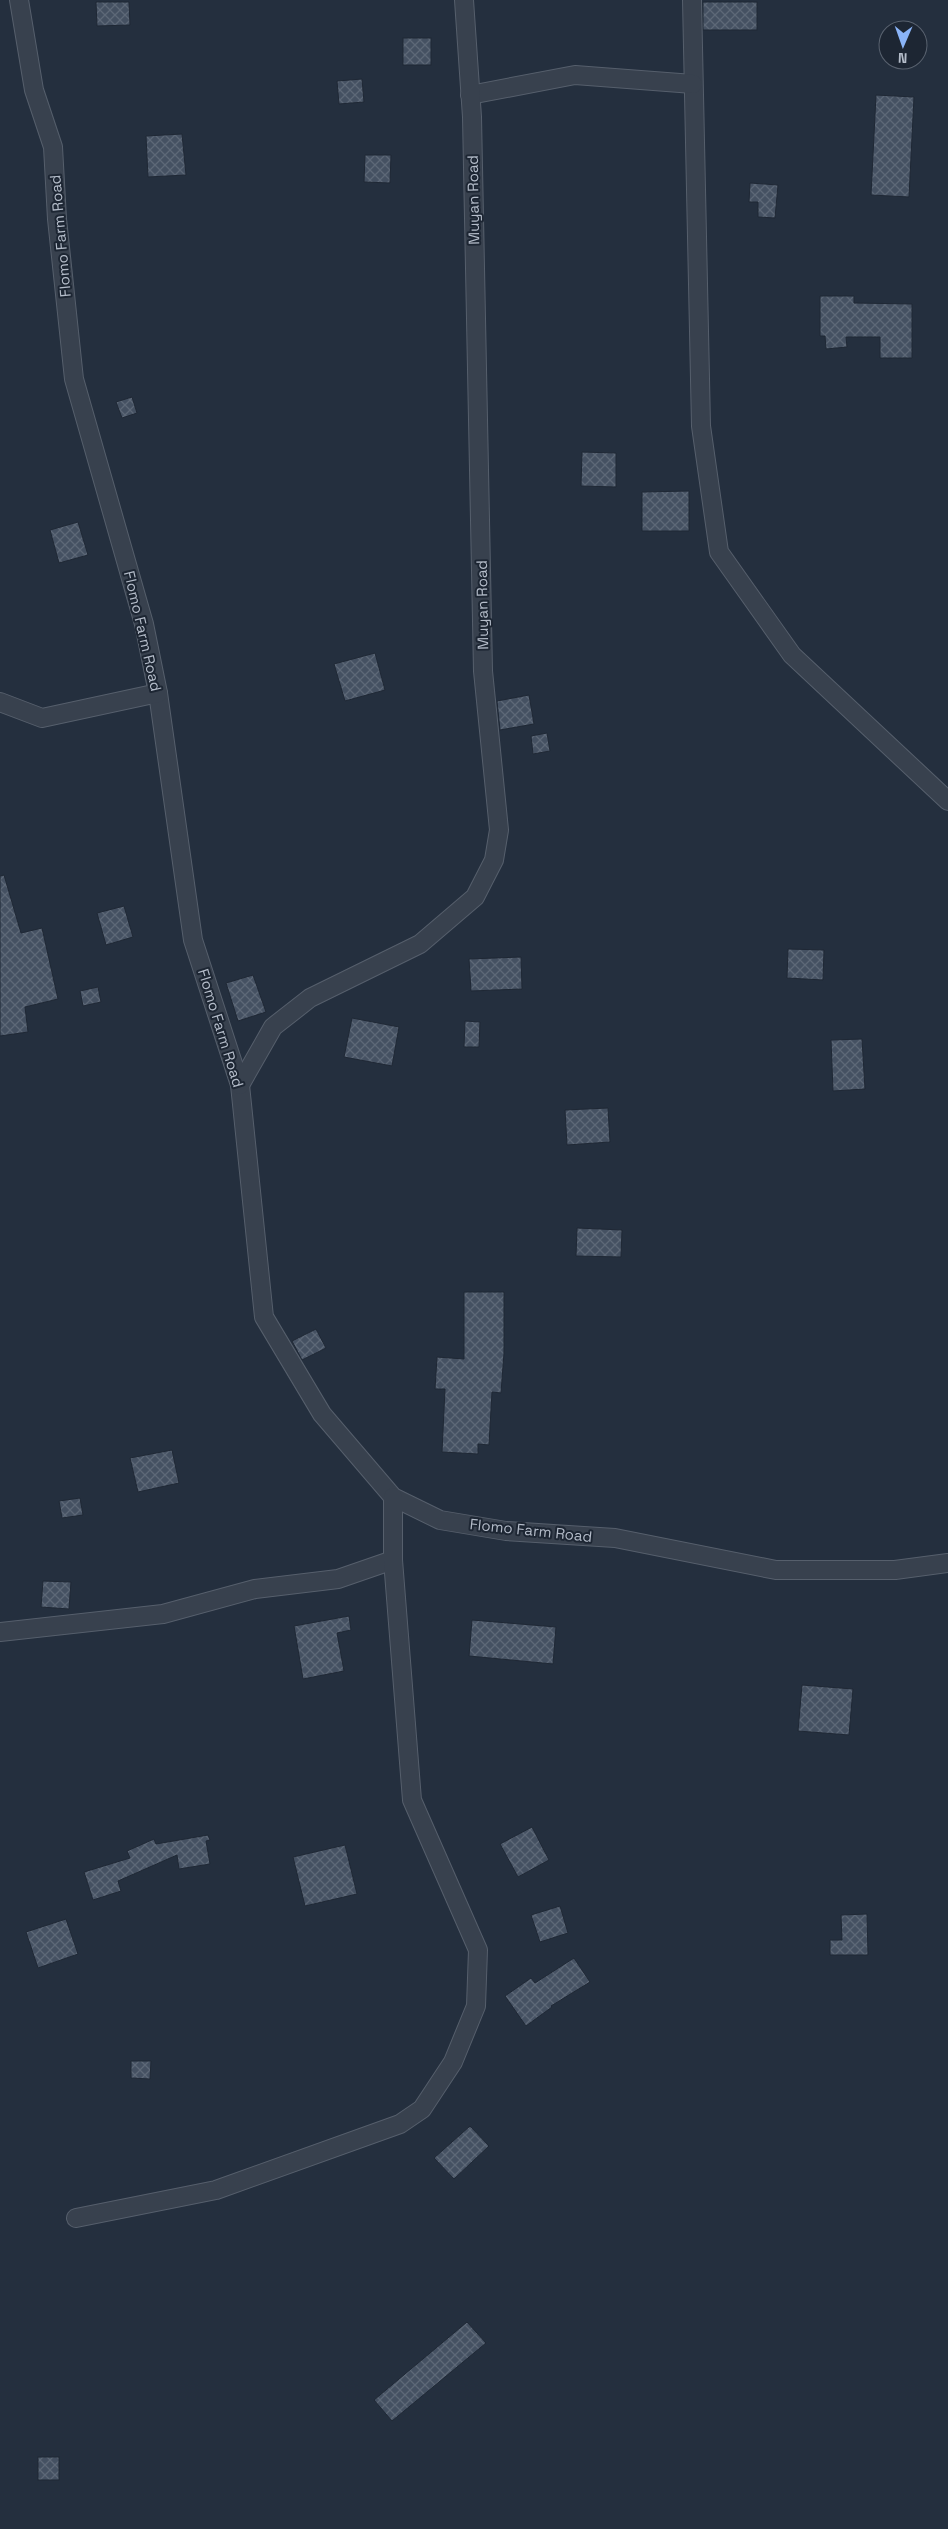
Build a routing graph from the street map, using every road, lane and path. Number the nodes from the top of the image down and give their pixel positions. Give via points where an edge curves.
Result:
1 (19, 0) edge
2 (464, 0) edge
3 (692, 0) edge
4 (693, 84) junction
5 (470, 95) junction
6 (158, 693) junction
7 (0, 702) edge
8 (948, 801) edge
9 (240, 1085) junction
10 (393, 1497) junction
11 (393, 1560) junction
12 (948, 1563) edge
13 (0, 1632) edge
14 (76, 2218) dead end

1 - 6 street, Flomo Farm Road via 34,90 53,147 57,219 74,379 144,624
2 - 5 street, Muyan Road
3 - 4 street
4 - 5 street via 574,76
4 - 8 street via 701,426 719,552 792,654
5 - 9 street, Muyan Road via 483,671 499,830 494,860 475,897 420,944 310,998 274,1027
6 - 7 street via 42,718
6 - 9 street, Flomo Farm Road via 193,940
9 - 10 street, Flomo Farm Road via 264,1317 322,1414
10 - 11 street
10 - 12 street, Flomo Farm Road via 440,1520 506,1531 615,1538 776,1570 895,1570
11 - 13 street via 338,1579 255,1590 163,1614
11 - 14 street via 412,1800 478,1950 476,2006 453,2062 422,2109 400,2124 216,2190

